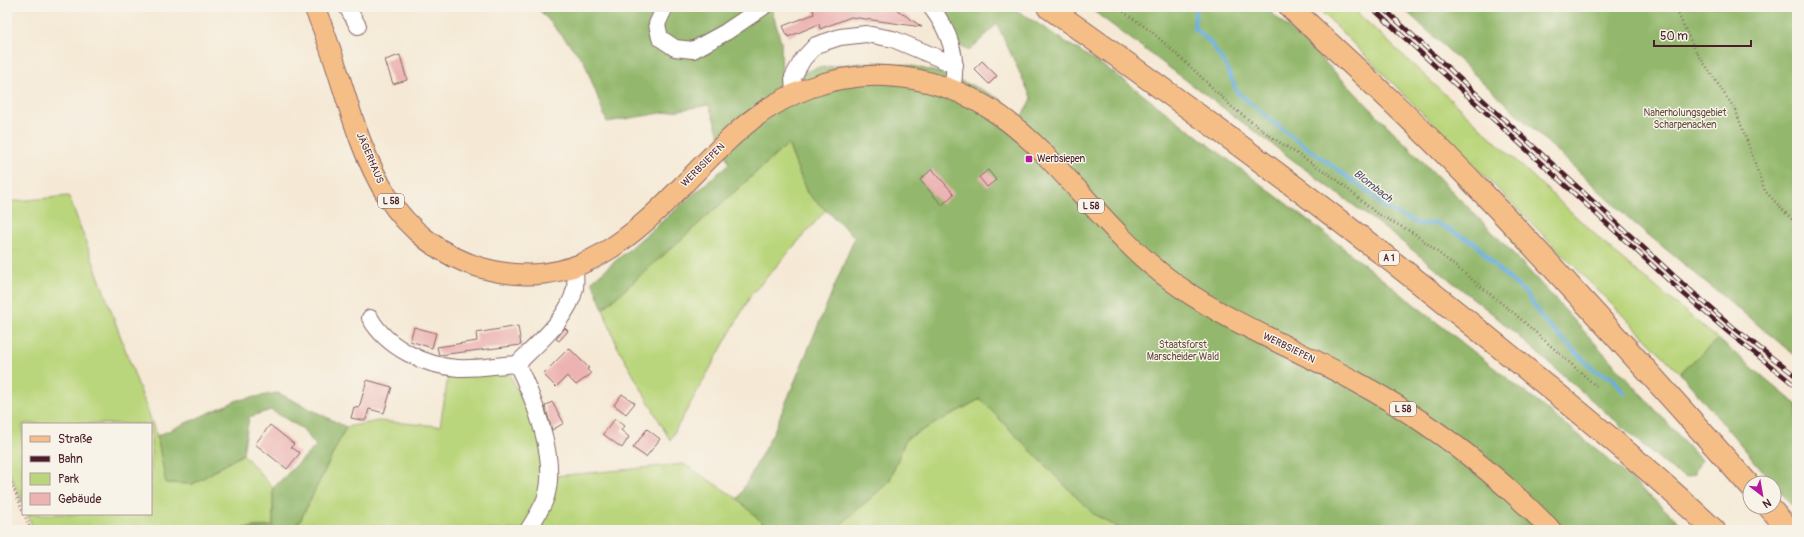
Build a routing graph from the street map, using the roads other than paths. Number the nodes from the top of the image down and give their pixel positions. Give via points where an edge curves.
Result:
1 (314, 7) edge
2 (347, 7) edge
3 (665, 7) edge
4 (763, 7) edge
5 (931, 7) edge
6 (1048, 7) edge
7 (1290, 7) edge
8 (358, 26) dead end
9 (955, 65) junction
10 (952, 89) junction
11 (794, 94) junction
12 (575, 266) junction
13 (370, 318) dead end
14 (517, 364) junction
15 (1742, 477) edge
16 (1776, 515) edge
17 (528, 530) edge
18 (1550, 530) edge
19 (1714, 530) edge
20 (1789, 530) edge

1 - 12 main road, JÄGERHAUS / L 58 via 372,167 389,199 411,226 448,254 469,264 492,270 537,273
2 - 8 street
3 - 4 street via 657,24 660,38 676,48 693,50
5 - 9 street via 951,42
6 - 19 highway, A 1 via 1151,79 1402,267 1614,440
7 - 15 highway via 1377,88 1484,194
9 - 10 street
9 - 11 street via 893,39 866,34 840,37 816,45 803,59 793,77
10 - 11 main road, WERBSIEPEN / L 58 via 918,79 868,76 830,82
10 - 18 main road, WERBSIEPEN / L 58 via 991,108 1030,138 1122,239 1165,277 1224,316 1349,378 1416,417 1504,484
11 - 12 main road, WERBSIEPEN / L 58 via 744,126 660,210 631,235
12 - 14 street via 575,288 565,311
13 - 14 street via 380,333 399,348 441,366 459,368
14 - 17 street via 536,410 550,468 545,498
16 - 20 highway

